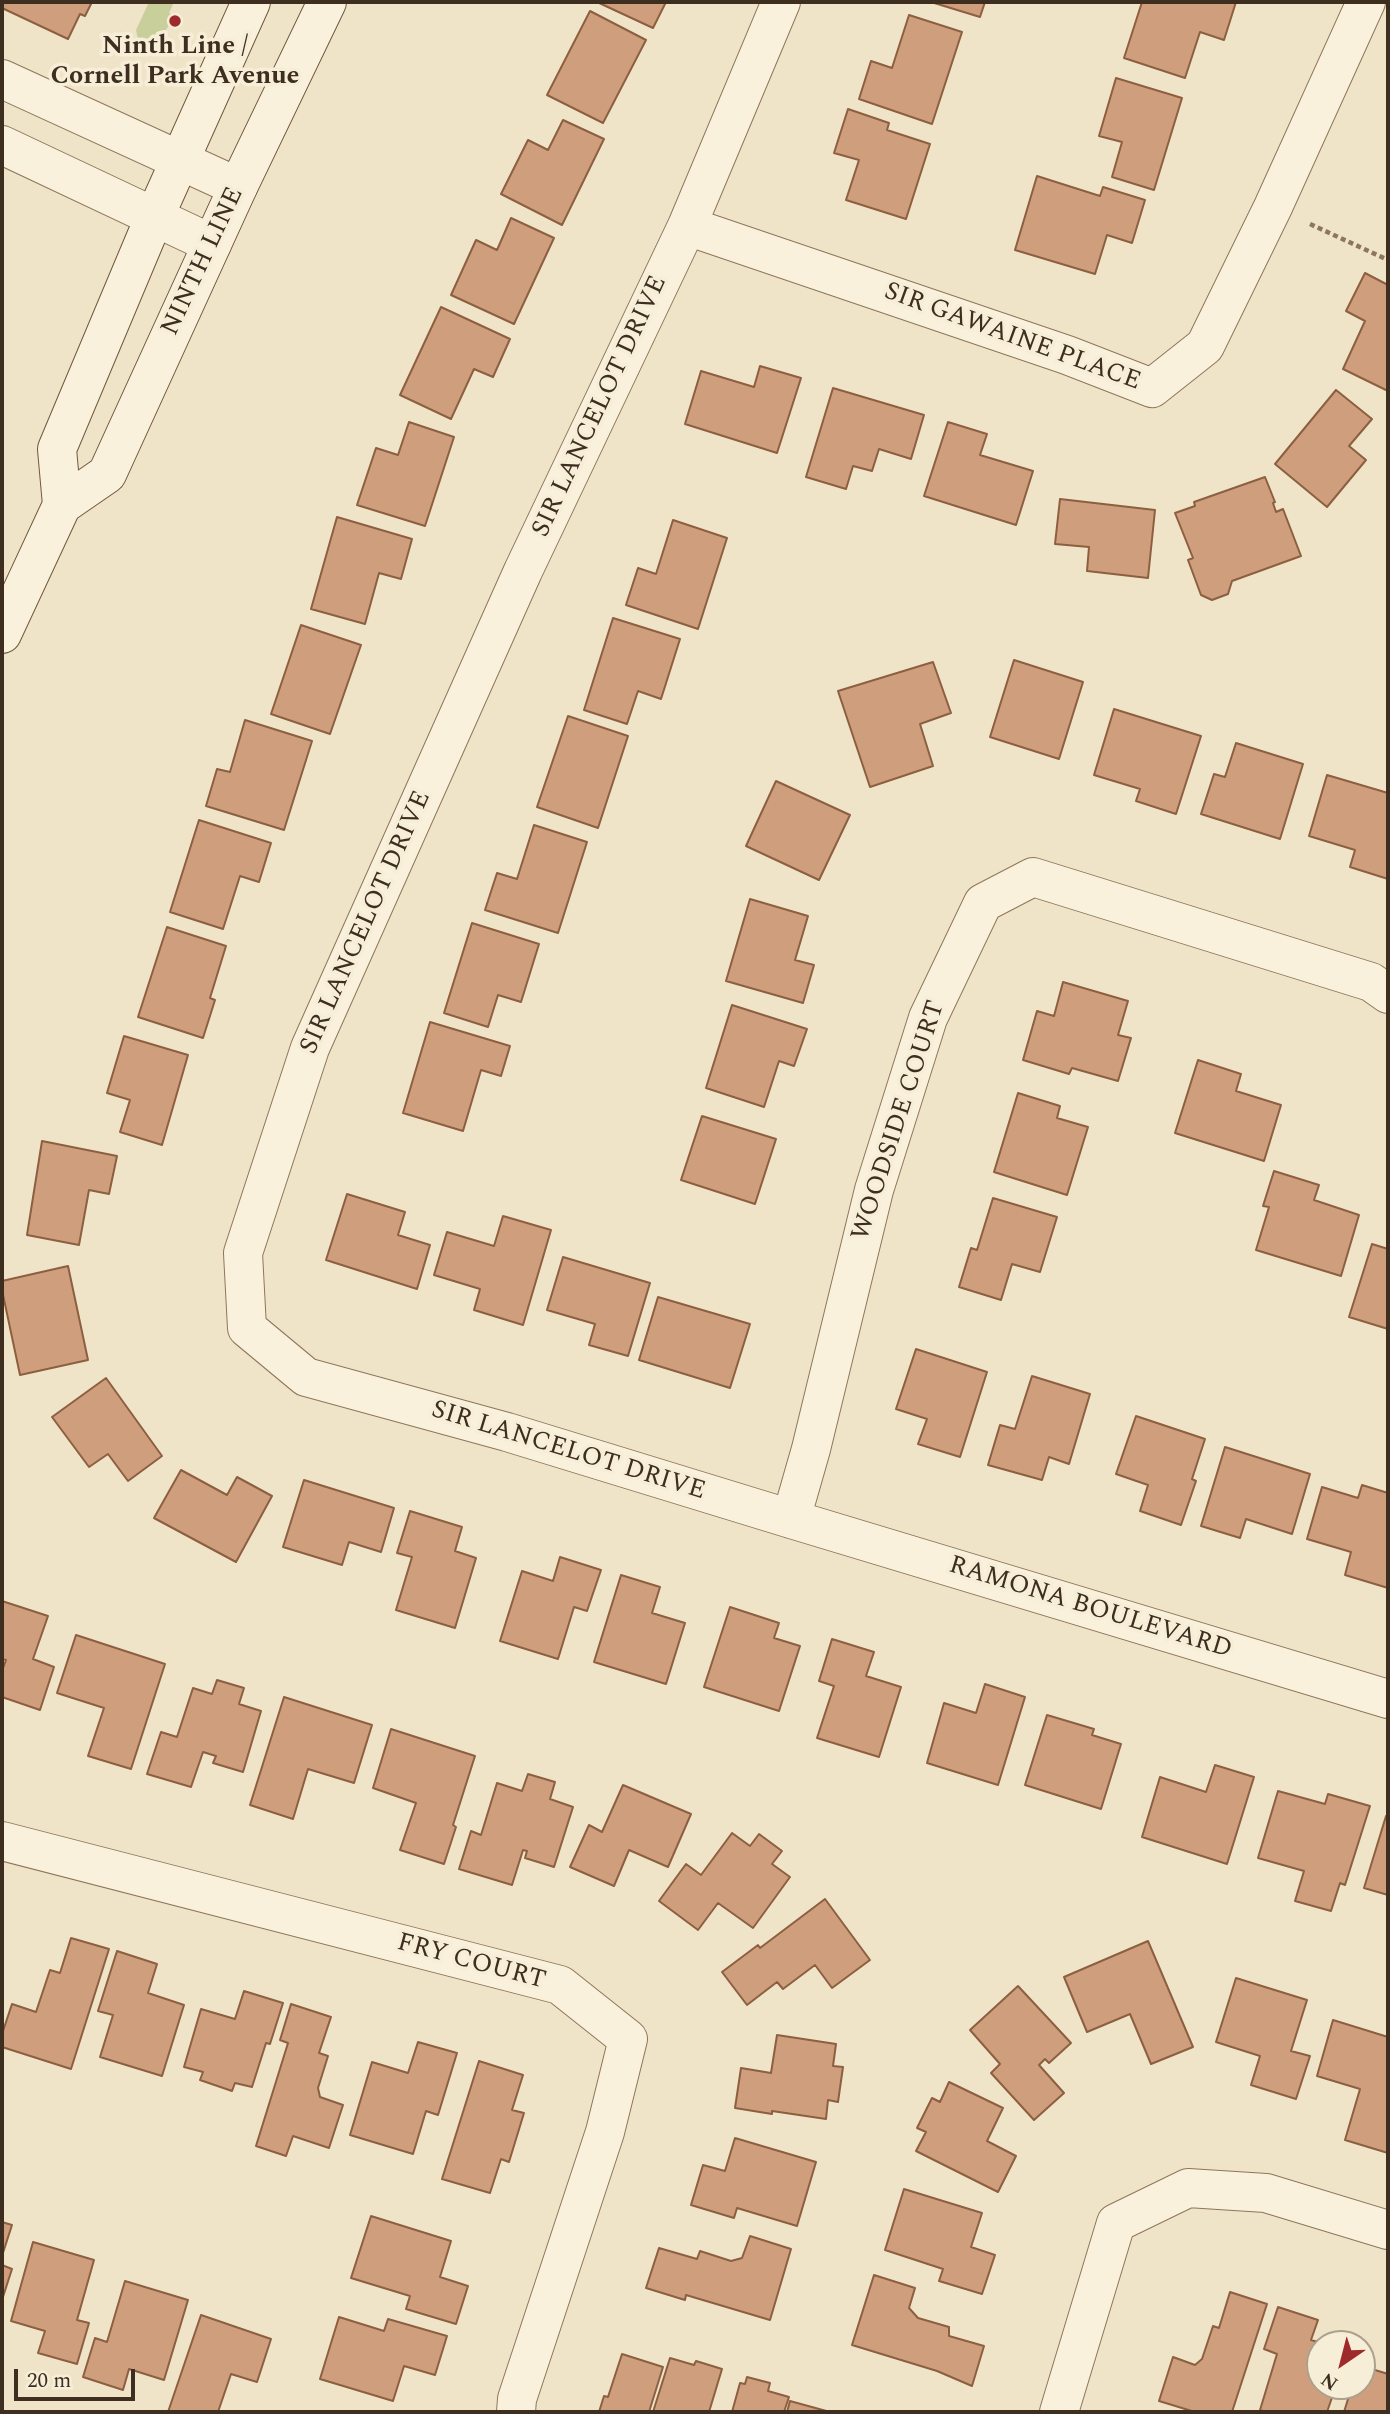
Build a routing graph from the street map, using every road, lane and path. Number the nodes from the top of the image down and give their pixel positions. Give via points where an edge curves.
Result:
1 (251, 2) edge
2 (327, 2) edge
3 (781, 2) edge
4 (1366, 2) edge
5 (2, 79) edge
6 (2, 145) edge
7 (179, 160) junction
8 (238, 187) junction
9 (1273, 207) junction
10 (154, 218) junction
11 (687, 226) junction
12 (212, 244) junction
13 (1388, 260) edge
14 (62, 505) junction
15 (2, 634) edge
16 (1388, 994) edge
17 (791, 1520) junction
18 (1388, 1699) edge
19 (2, 1841) edge
20 (1388, 2230) edge
21 (516, 2412) edge
22 (1059, 2412) edge

1 - 7 street
2 - 8 street, NINTH LINE
3 - 11 street, SIR LANCELOT DRIVE
4 - 9 street, SIR GAWAINE PLACE
5 - 7 street
6 - 10 street
7 - 8 street
7 - 10 street
8 - 12 street, NINTH LINE
9 - 11 street, SIR GAWAINE PLACE via 1205,346 1152,388
9 - 13 path
10 - 12 street
10 - 14 street via 57,449
11 - 17 street, SIR LANCELOT DRIVE via 518,583 310,1048 243,1253 247,1328 306,1377 507,1432
12 - 14 street, NINTH LINE via 107,474
14 - 15 street
16 - 17 street, WOODSIDE COURT via 1371,982 1033,877 983,902 928,1018 874,1190
17 - 18 street, RAMONA BOULEVARD
19 - 21 street, FRY COURT via 559,1985 628,2039 605,2132
20 - 22 street via 1266,2193 1188,2188 1116,2223

